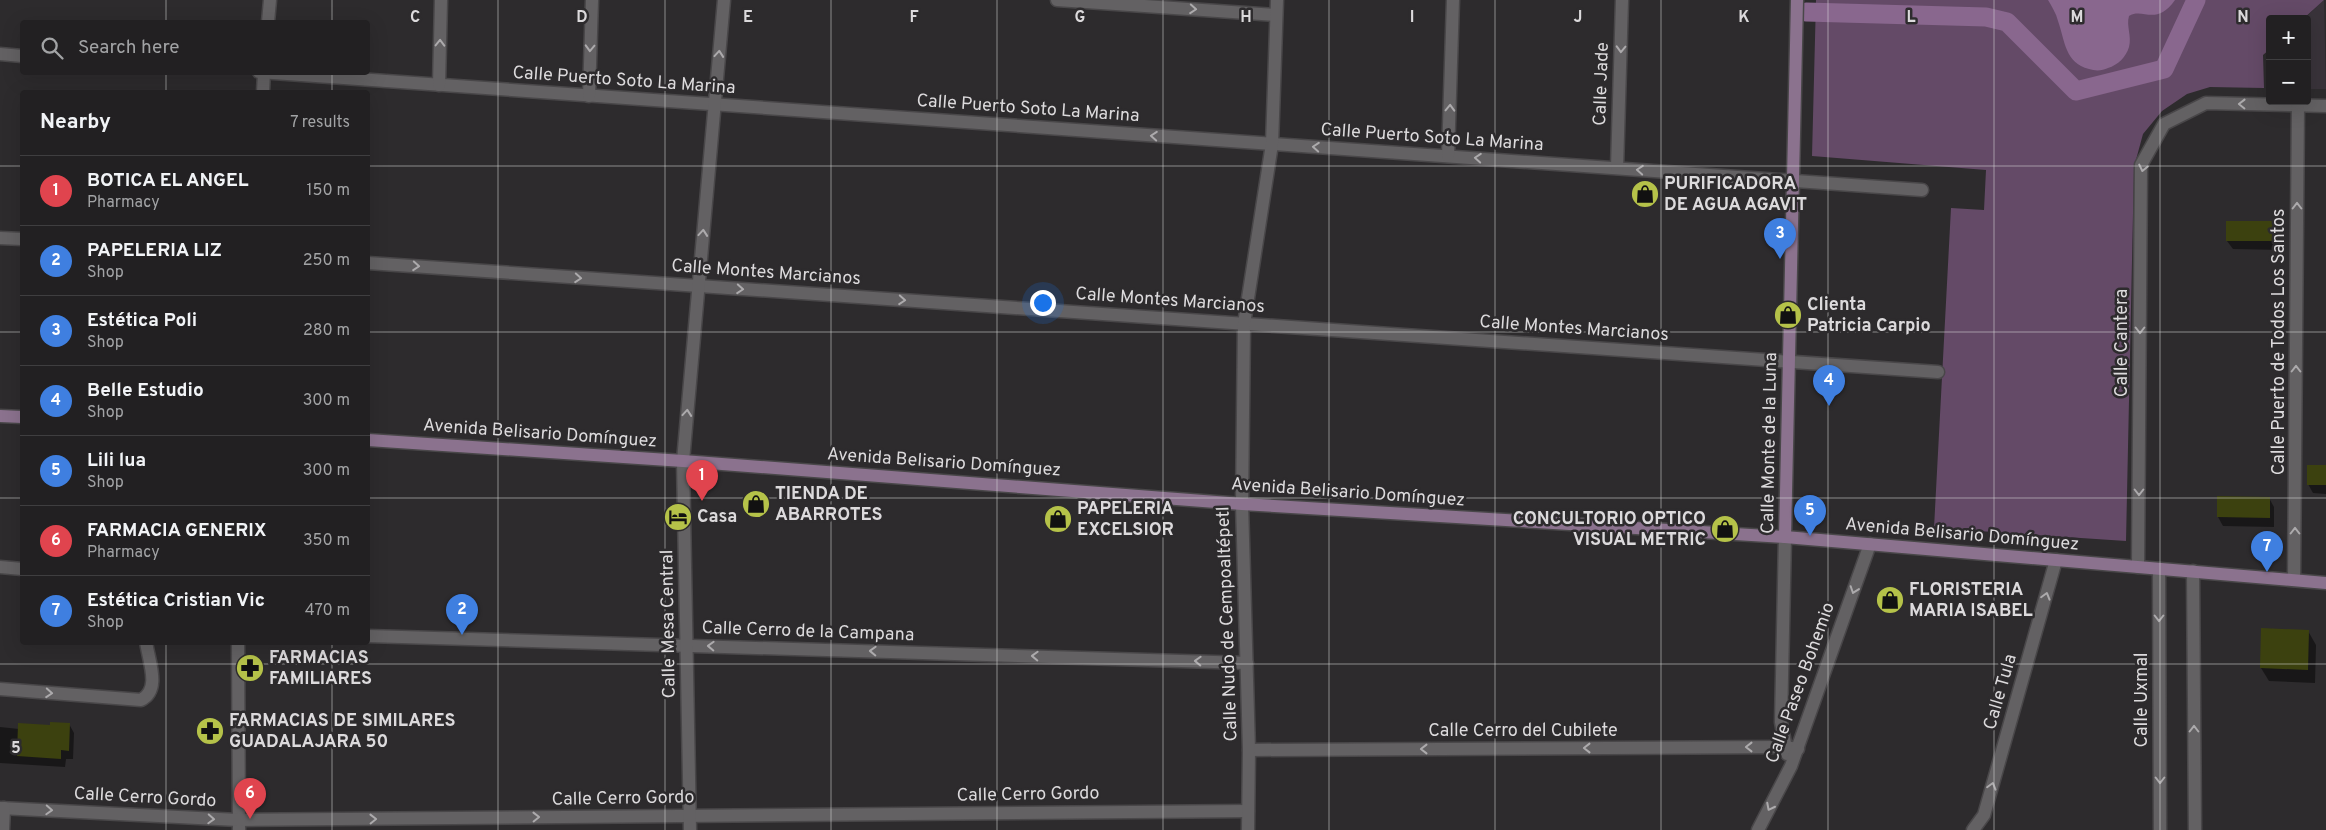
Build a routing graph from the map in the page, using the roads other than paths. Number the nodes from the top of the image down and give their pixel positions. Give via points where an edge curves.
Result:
1 (270, 0) edge
2 (441, 0) edge
3 (592, 0) edge
4 (724, 0) edge
5 (1057, 0) edge
6 (1276, 0) edge
7 (1453, 0) edge
8 (1622, 0) edge
9 (1797, 0) edge
10 (1276, 15) junction
11 (268, 20) edge
12 (0, 54) edge
13 (20, 56) edge
14 (264, 75) edge
15 (293, 75) edge
16 (439, 85) junction
17 (263, 90) edge
18 (589, 96) junction
19 (2266, 104) edge
20 (715, 105) junction
21 (2298, 105) joint
22 (2326, 106) edge
23 (1272, 144) junction
24 (1448, 156) junction
25 (1617, 168) junction
26 (1794, 181) junction
27 (1922, 190) dead end
28 (0, 238) edge
29 (20, 239) edge
30 (370, 263) edge
31 (699, 286) junction
32 (1244, 324) junction
33 (1790, 362) junction
34 (1938, 372) dead end
35 (0, 416) edge
36 (20, 418) edge
37 (370, 440) edge
38 (683, 461) junction
39 (1242, 504) junction
40 (1785, 537) junction
41 (1870, 544) junction
42 (2056, 560) junction
43 (0, 567) edge
44 (2138, 567) junction
45 (20, 569) edge
46 (2159, 569) junction
47 (2193, 571) junction
48 (2294, 580) junction
49 (2326, 583) edge
50 (370, 636) edge
51 (146, 645) edge
52 (238, 645) edge
53 (686, 645) junction
54 (1247, 663) junction
55 (0, 689) edge
56 (1784, 747) junction
57 (1798, 749) junction
58 (1249, 750) junction
59 (1791, 766) junction
60 (2, 808) edge
61 (1248, 810) junction
62 (690, 816) junction
63 (238, 825) edge
64 (3, 830) edge
65 (690, 830) edge
66 (1248, 830) edge
67 (1758, 830) edge
68 (1973, 830) edge
69 (2160, 830) edge
70 (2195, 830) edge

1 - 11 street
16 -> 2 street
3 -> 18 street
20 -> 4 street, Calle Mesa Central
5 -> 10 street
6 - 10 street, Calle Nudo de Cempoaltépetl
24 -> 7 street
8 -> 25 street, Calle Jade
9 - 26 main road, Calle Monte de la Luna
10 - 23 street, Calle Nudo de Cempoaltépetl
12 - 13 street
14 - 17 street
15 - 16 street, Calle Puerto Soto La Marina
16 - 18 street, Calle Puerto Soto La Marina
18 - 20 street, Calle Puerto Soto La Marina
19 -> 44 street, Calle Cantera via 2206,103 2164,124 2141,165
23 -> 20 street, Calle Puerto Soto La Marina
31 -> 20 street, Calle Mesa Central
21 - 22 street
48 -> 21 street, Calle Puerto de Todos Los Santos
24 -> 23 street, Calle Puerto Soto La Marina
23 - 32 street, Calle Nudo de Cempoaltépetl
25 -> 24 street, Calle Puerto Soto La Marina
26 -> 25 street, Calle Puerto Soto La Marina
26 - 27 street, Calle Puerto Soto La Marina
26 - 33 main road, Calle Monte de la Luna
28 - 29 street
30 -> 31 street, Calle Montes Marcianos
31 -> 32 street, Calle Montes Marcianos
38 -> 31 street, Calle Mesa Central
32 - 33 street, Calle Montes Marcianos
32 - 39 street, Calle Nudo de Cempoaltépetl
33 - 34 street, Calle Montes Marcianos
33 - 40 main road, Calle Monte de la Luna
35 - 36 main road
37 - 38 main road, Avenida Belisario Domínguez
38 - 39 main road, Avenida Belisario Domínguez
38 - 53 street, Calle Mesa Central
39 - 40 main road, Avenida Belisario Domínguez
39 - 54 street, Calle Nudo de Cempoaltépetl
40 - 41 main road, Avenida Belisario Domínguez
40 - 56 street, Calle Monte de la Luna via 1781,722
41 - 42 main road, Avenida Belisario Domínguez
41 -> 57 street, Calle Paseo Bohemio
42 - 44 main road, Avenida Belisario Domínguez
68 -> 42 street, Calle Tula via 1984,815
43 - 45 street
44 - 46 main road, Avenida Belisario Domínguez
46 - 47 main road, Avenida Belisario Domínguez
46 -> 69 street, Calle Uxmal
47 - 48 main road, Avenida Belisario Domínguez
70 -> 47 street
48 - 49 main road, Avenida Belisario Domínguez
50 - 53 street, Calle Cerro de la Campana
55 -> 51 street via 141,700 149,696 153,687
52 - 63 street
54 -> 53 street, Calle Cerro de la Campana
53 - 62 street, Calle Mesa Central
54 - 58 street, Calle Nudo de Cempoaltépetl
56 - 57 street, Calle Cerro del Cubilete
56 -> 58 street, Calle Cerro del Cubilete
56 - 59 street, Calle Monte de la Luna
57 - 59 street, Calle Paseo Bohemio
58 - 61 street, Calle Nudo de Cempoaltépetl
59 -> 67 street, Calle Paseo Bohemio
60 -> 63 street, Calle Cerro Gordo
60 - 64 street
61 - 62 street, Calle Cerro Gordo
61 - 66 street, Calle Nudo de Cempoaltépetl
63 -> 62 street, Calle Cerro Gordo
62 - 65 street, Calle Mesa Central

